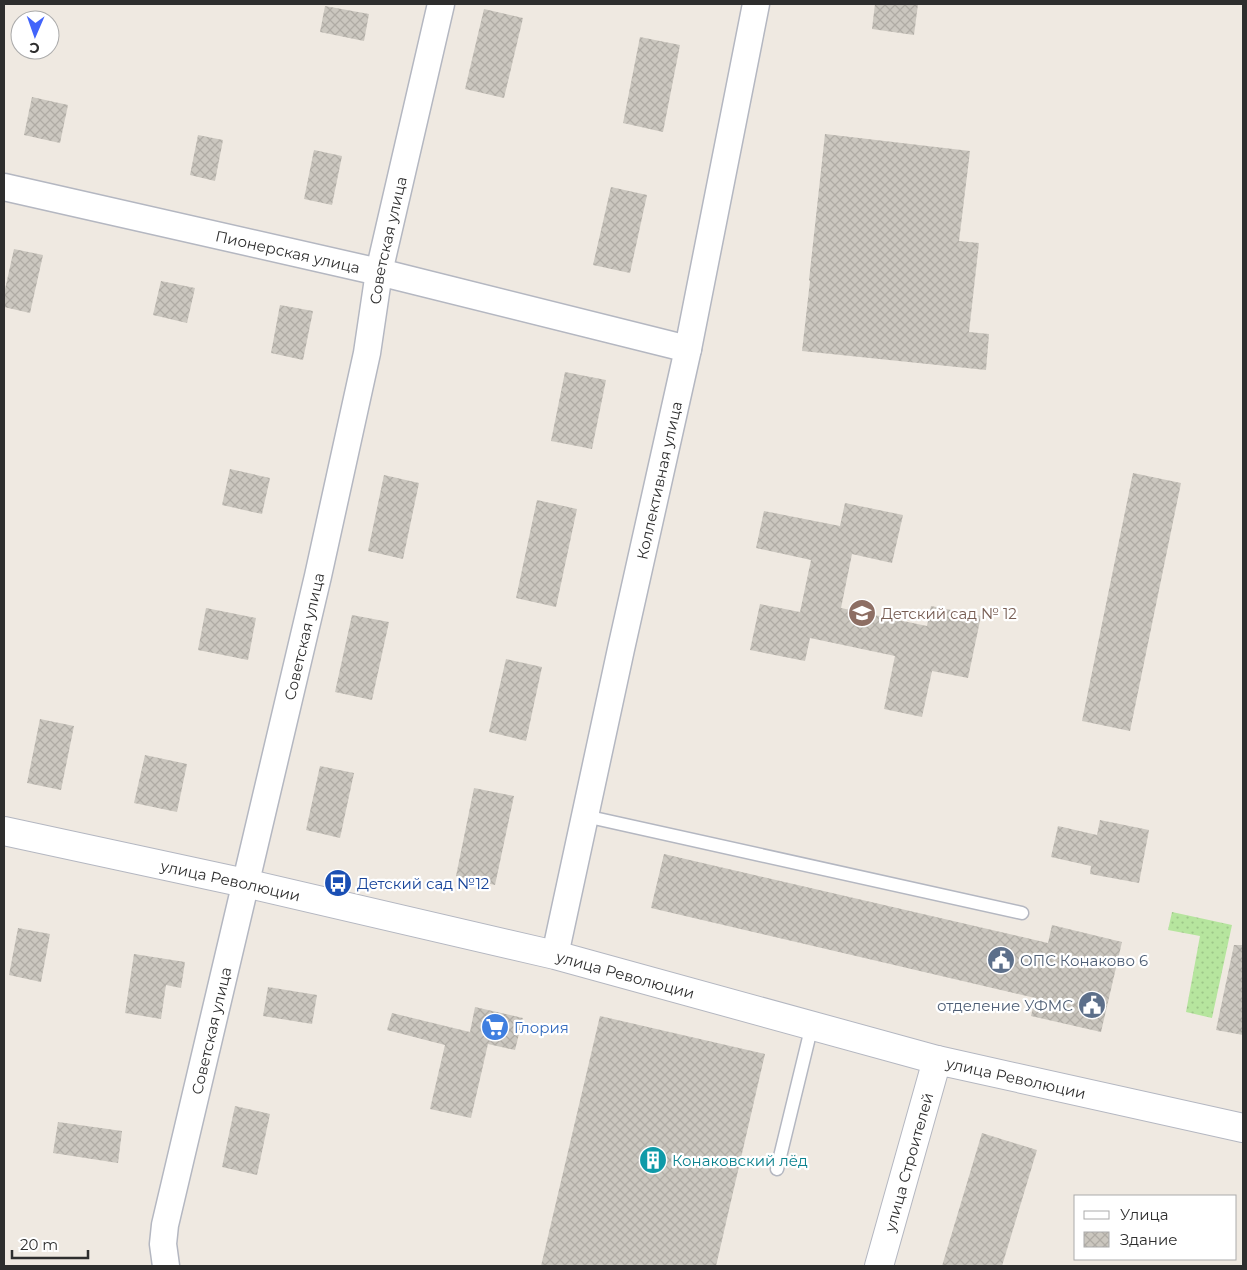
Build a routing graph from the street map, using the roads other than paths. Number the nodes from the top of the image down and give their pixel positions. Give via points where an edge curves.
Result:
1 (440, 4) edge
2 (756, 4) edge
3 (4, 187) edge
4 (379, 272) junction
5 (688, 349) junction
6 (585, 816) junction
7 (4, 831) edge
8 (245, 884) junction
9 (1022, 913) dead end
10 (555, 955) junction
11 (812, 1026) junction
12 (937, 1060) junction
13 (1243, 1128) edge
14 (777, 1168) dead end
15 (166, 1266) edge
16 (879, 1266) edge

1 - 4 street, Советская улица
2 - 5 street, Коллективная улица
3 - 4 street, Пионерская улица
4 - 5 street, Пионерская улица
4 - 8 street, Советская улица via 367,353
5 - 6 street, Коллективная улица
6 - 9 lane
6 - 10 street, Коллективная улица
7 - 8 street, улица Революции
8 - 10 street, улица Революции
8 - 15 street, Советская улица via 165,1225
10 - 11 street, улица Революции
11 - 12 street, улица Революции
11 - 14 lane
12 - 13 street, улица Революции
12 - 16 street, улица Строителей

